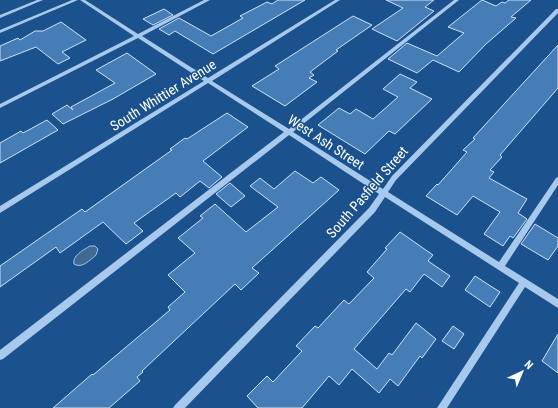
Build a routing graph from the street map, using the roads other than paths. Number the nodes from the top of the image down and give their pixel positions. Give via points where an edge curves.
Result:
1 (41, 0) edge
2 (76, 0) edge
3 (82, 0) edge
4 (208, 0) edge
5 (338, 0) edge
6 (457, 0) edge
7 (558, 10) edge
8 (0, 17) edge
9 (0, 32) edge
10 (138, 36) junction
11 (209, 81) junction
12 (0, 106) edge
13 (289, 132) junction
14 (558, 180) edge
15 (384, 193) junction
16 (0, 210) edge
17 (500, 267) junction
18 (524, 282) junction
19 (558, 304) edge
20 (0, 356) edge
21 (178, 408) edge
22 (442, 408) edge

1 - 8 street
2 - 9 street
3 - 10 street, West Ash Street
4 - 10 street
5 - 11 street, South Whittier Avenue
6 - 13 street
7 - 15 street, South Pasfield Street via 394,178
10 - 11 street, West Ash Street
10 - 12 street
11 - 13 street, West Ash Street
11 - 16 street, South Whittier Avenue
13 - 15 street, West Ash Street
13 - 20 street
14 - 17 street
15 - 17 street, West Ash Street
15 - 21 street, South Pasfield Street via 372,210
17 - 18 street, West Ash Street
18 - 19 street, West Ash Street
18 - 22 street

